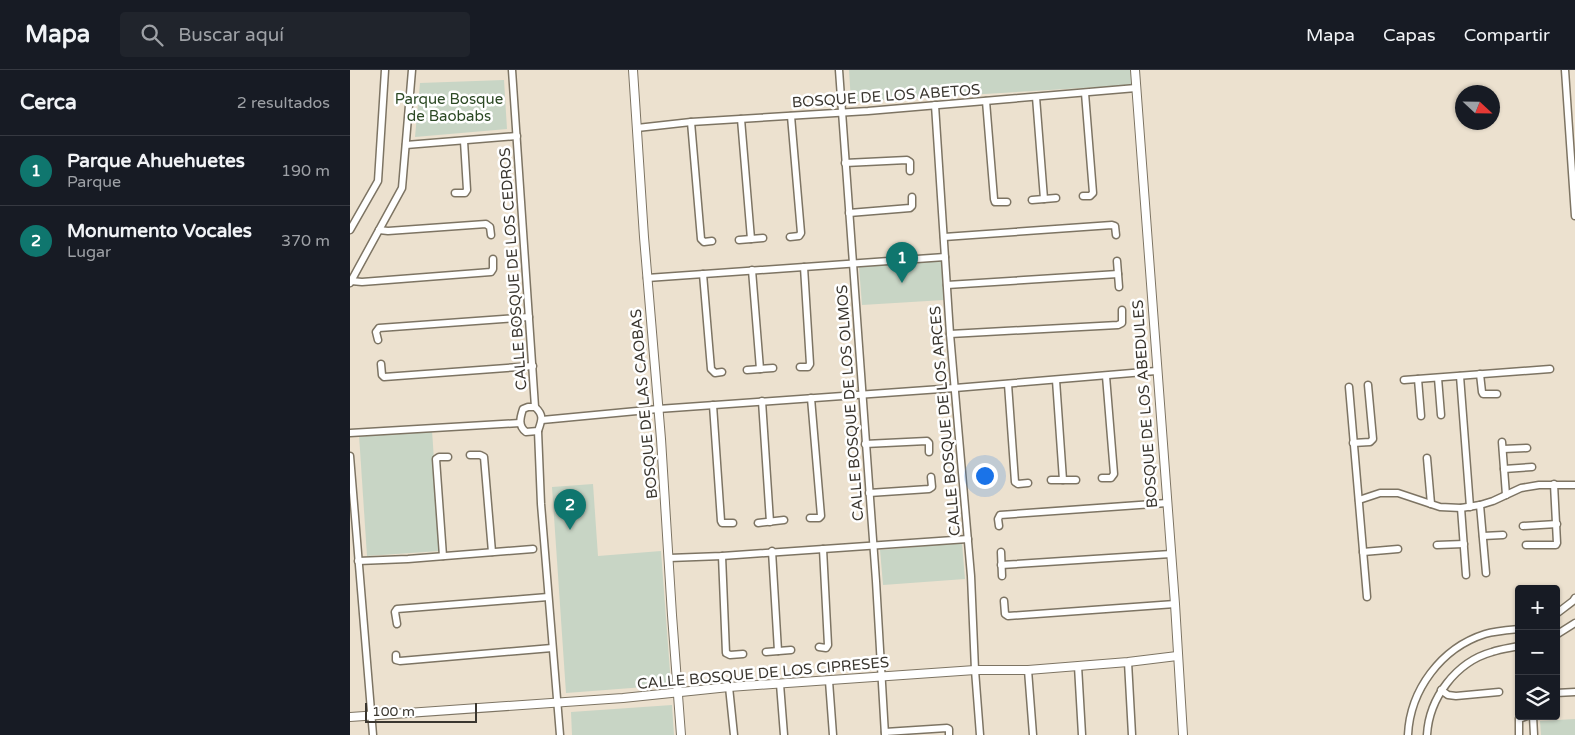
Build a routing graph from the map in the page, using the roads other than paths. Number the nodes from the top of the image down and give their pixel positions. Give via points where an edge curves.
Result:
1 (386, 70) edge
2 (412, 70) edge
3 (512, 70) edge
4 (633, 70) edge
5 (839, 70) edge
6 (1135, 70) edge
7 (1565, 70) edge
8 (1136, 88) junction
9 (1085, 93) junction
10 (1036, 97) junction
11 (986, 101) junction
12 (935, 106) junction
13 (842, 112) junction
14 (791, 116) junction
15 (741, 119) junction
16 (691, 122) junction
17 (637, 128) junction
18 (517, 136) junction
19 (464, 141) junction
20 (406, 145) junction
21 (845, 163) junction
22 (910, 171) dead end
23 (455, 193) dead end
24 (1083, 196) dead end
25 (912, 197) dead end
26 (1056, 198) dead end
27 (1044, 199) junction
28 (1574, 199) edge
29 (1032, 200) dead end
30 (1007, 202) dead end
31 (849, 213) junction
32 (1575, 216) edge
33 (350, 230) edge
34 (379, 230) junction
35 (491, 235) dead end
36 (1116, 235) dead end
37 (790, 237) dead end
38 (944, 237) junction
39 (763, 238) dead end
40 (751, 239) junction
41 (739, 240) dead end
42 (712, 241) dead end
43 (945, 257) junction
44 (493, 259) dead end
45 (1117, 261) dead end
46 (852, 263) junction
47 (804, 267) junction
48 (752, 270) junction
49 (703, 274) junction
50 (1118, 274) junction
51 (647, 278) junction
52 (351, 282) edge
53 (947, 285) junction
54 (1119, 287) dead end
55 (1122, 310) dead end
56 (529, 317) junction
57 (950, 334) junction
58 (378, 340) dead end
59 (380, 364) dead end
60 (533, 366) junction
61 (800, 367) dead end
62 (773, 368) dead end
63 (760, 369) junction
64 (1550, 369) dead end
65 (747, 370) dead end
66 (1156, 371) junction
67 (722, 372) dead end
68 (1480, 374) junction
69 (1106, 376) junction
70 (1460, 376) junction
71 (1438, 378) junction
72 (1418, 379) junction
73 (1056, 380) junction
74 (1404, 380) dead end
75 (1008, 384) junction
76 (1368, 385) dead end
77 (1349, 387) dead end
78 (955, 388) junction
79 (1497, 394) dead end
80 (862, 395) junction
81 (811, 398) junction
82 (762, 401) junction
83 (535, 407) junction
84 (658, 408) junction
85 (713, 408) junction
86 (1441, 415) dead end
87 (1421, 416) dead end
88 (542, 420) junction
89 (520, 423) junction
90 (538, 431) junction
91 (350, 433) edge
92 (1353, 443) junction
93 (865, 444) junction
94 (1527, 448) dead end
95 (929, 452) dead end
96 (470, 455) dead end
97 (350, 456) edge
98 (448, 457) dead end
99 (1427, 458) dead end
100 (1532, 467) dead end
101 (1504, 469) junction
102 (931, 477) dead end
103 (1102, 478) dead end
104 (1052, 480) dead end
105 (1063, 480) junction
106 (1076, 480) dead end
107 (1028, 483) dead end
108 (1554, 484) junction
109 (1575, 485) edge
110 (869, 493) junction
111 (1506, 495) junction
112 (1359, 500) junction
113 (1167, 503) junction
114 (1431, 504) junction
115 (1480, 505) junction
116 (1470, 507) junction
117 (1461, 508) junction
118 (810, 518) dead end
119 (784, 520) dead end
120 (770, 522) junction
121 (732, 523) dead end
122 (758, 523) dead end
123 (1556, 524) junction
124 (999, 526) dead end
125 (1523, 526) dead end
126 (1502, 535) dead end
127 (1483, 536) junction
128 (968, 539) junction
129 (1464, 544) junction
130 (1437, 545) dead end
131 (1526, 545) dead end
132 (873, 546) junction
133 (823, 548) junction
134 (532, 549) dead end
135 (1398, 549) dead end
136 (772, 551) junction
137 (492, 552) junction
138 (1001, 552) dead end
139 (1363, 552) junction
140 (1171, 554) junction
141 (443, 556) junction
142 (722, 556) junction
143 (669, 558) junction
144 (358, 561) junction
145 (1001, 565) junction
146 (1486, 573) dead end
147 (1466, 574) dead end
148 (1002, 576) dead end
149 (548, 597) junction
150 (1367, 597) dead end
151 (1004, 601) dead end
152 (1574, 602) edge
153 (1175, 604) junction
154 (1560, 611) edge
155 (1575, 623) edge
156 (397, 624) dead end
157 (1515, 630) edge
158 (1560, 632) edge
159 (819, 647) dead end
160 (1515, 647) edge
161 (552, 648) junction
162 (791, 650) dead end
163 (778, 651) junction
164 (766, 652) dead end
165 (743, 654) dead end
166 (396, 655) dead end
167 (1177, 656) junction
168 (1128, 662) junction
169 (1078, 666) junction
170 (975, 670) junction
171 (1028, 670) junction
172 (882, 677) junction
173 (829, 681) junction
174 (780, 684) junction
175 (729, 687) junction
176 (1441, 690) junction
177 (1499, 692) dead end
178 (1575, 692) edge
179 (678, 693) junction
180 (1560, 693) edge
181 (556, 702) junction
182 (371, 716) junction
183 (350, 717) edge
184 (1519, 720) edge
185 (1533, 720) edge
186 (885, 734) edge
187 (373, 735) edge
188 (560, 735) edge
189 (681, 735) edge
190 (734, 735) edge
191 (784, 735) edge
192 (833, 735) edge
193 (949, 735) edge
194 (980, 735) edge
195 (1033, 735) edge
196 (1082, 735) edge
197 (1132, 735) edge
198 (1183, 735) edge
199 (1408, 735) edge
200 (1427, 735) edge
201 (1518, 735) edge
202 (1534, 735) edge

1 - 33 street via 378,181
2 - 20 street
3 - 18 street, CALLE BOSQUE DE LOS CEDROS
4 - 17 street, BOSQUE DE LAS CAOBAS
5 - 13 street, CALLE BOSQUE DE LOS OLMOS
6 - 8 street, BOSQUE DE LOS ABEDULES
7 - 28 street
8 - 9 street, BOSQUE DE LOS ABETOS
8 - 66 street, BOSQUE DE LOS ABEDULES
9 - 10 street, BOSQUE DE LOS ABETOS
9 - 24 street via 1093,193
10 - 11 street, BOSQUE DE LOS ABETOS
10 - 27 street
11 - 12 street, BOSQUE DE LOS ABETOS
11 - 30 street via 994,199 997,203
12 - 13 street, BOSQUE DE LOS ABETOS
12 - 38 street, CALLE BOSQUE DE LOS ARCES
13 - 14 street, BOSQUE DE LOS ABETOS
13 - 21 street, CALLE BOSQUE DE LOS OLMOS
14 - 15 street, BOSQUE DE LOS ABETOS
14 - 37 street via 801,233
15 - 16 street, BOSQUE DE LOS ABETOS
15 - 40 street
16 - 17 street, BOSQUE DE LOS ABETOS
16 - 42 street via 701,239
17 - 51 street, BOSQUE DE LAS CAOBAS
18 - 19 street
18 - 56 street, CALLE BOSQUE DE LOS CEDROS
19 - 20 street
19 - 23 street via 467,190
20 - 34 street via 402,188
21 - 22 street via 907,160
21 - 31 street, CALLE BOSQUE DE LOS OLMOS
25 - 31 street via 910,208
26 - 27 street
27 - 29 street
28 - 32 street
31 - 46 street, CALLE BOSQUE DE LOS OLMOS
34 - 35 street via 486,224
34 - 52 street
36 - 38 street via 1112,225
38 - 43 street, CALLE BOSQUE DE LOS ARCES
39 - 40 street
40 - 41 street
43 - 46 street
43 - 53 street, CALLE BOSQUE DE LOS ARCES
44 - 52 street via 491,272
45 - 50 street
46 - 47 street
46 - 80 street, CALLE BOSQUE DE LOS OLMOS
47 - 48 street
47 - 61 street via 810,364
48 - 49 street
48 - 63 street
49 - 51 street
49 - 67 street via 711,369 715,373
50 - 53 street
50 - 54 street
51 - 84 street, BOSQUE DE LAS CAOBAS
53 - 57 street, CALLE BOSQUE DE LOS ARCES
55 - 57 street via 1122,323 1118,325
56 - 58 street via 379,328 376,332
56 - 60 street, CALLE BOSQUE DE LOS CEDROS
57 - 78 street, CALLE BOSQUE DE LOS ARCES
59 - 60 street via 384,377
60 - 83 street, CALLE BOSQUE DE LOS CEDROS
62 - 63 street
63 - 65 street
64 - 68 street
66 - 69 street
66 - 113 street, BOSQUE DE LOS ABEDULES
68 - 70 street
68 - 79 street via 1483,394
69 - 73 street
69 - 103 street via 1114,474 1111,478
70 - 71 street
70 - 116 street
71 - 72 street
71 - 86 street
72 - 74 street
72 - 87 street
73 - 75 street
73 - 105 street
75 - 78 street
75 - 107 street via 1015,482
76 - 92 street via 1373,439
77 - 92 street
78 - 80 street
78 - 128 street, CALLE BOSQUE DE LOS ARCES
80 - 81 street
80 - 93 street, CALLE BOSQUE DE LOS OLMOS
81 - 82 street
81 - 118 street via 821,516
82 - 85 street
82 - 120 street
83 - 88 street via 540,411
83 - 89 street via 523,409
84 - 85 street
84 - 88 street
84 - 143 street, BOSQUE DE LAS CAOBAS
85 - 121 street via 721,521
88 - 90 street
89 - 90 street via 526,432
89 - 91 street
90 - 149 street
92 - 112 street
93 - 95 street via 927,441
93 - 110 street, CALLE BOSQUE DE LOS OLMOS
94 - 101 street via 1503,446
96 - 137 street via 484,457
97 - 144 street
98 - 141 street via 436,459
99 - 114 street
100 - 101 street
101 - 111 street
102 - 110 street via 929,489
104 - 105 street
105 - 106 street
108 - 109 street
108 - 111 street via 1521,488
108 - 123 street
110 - 132 street, CALLE BOSQUE DE LOS OLMOS
111 - 115 street
112 - 114 street via 1380,493 1398,493
112 - 139 street
113 - 124 street via 1000,515
113 - 140 street, BOSQUE DE LOS ABEDULES
114 - 117 street
115 - 116 street
115 - 127 street
116 - 117 street
117 - 129 street
119 - 120 street
120 - 122 street
123 - 125 street
123 - 131 street via 1556,545
126 - 127 street
127 - 146 street
128 - 132 street
128 - 170 street, CALLE BOSQUE DE LOS ARCES
129 - 130 street
129 - 147 street
132 - 133 street
132 - 172 street, CALLE BOSQUE DE LOS OLMOS
133 - 136 street
133 - 159 street via 828,645
134 - 137 street
135 - 139 street
136 - 142 street
136 - 163 street
137 - 141 street
138 - 145 street
139 - 150 street
140 - 145 street
140 - 153 street, BOSQUE DE LOS ABEDULES
141 - 144 street
142 - 143 street
142 - 165 street via 726,653 730,656
143 - 179 street, BOSQUE DE LAS CAOBAS
144 - 182 street
145 - 148 street
149 - 156 street via 397,609
149 - 161 street
151 - 153 street via 1008,616
152 - 154 street
153 - 167 street, BOSQUE DE LOS ABEDULES
155 - 158 street
157 - 199 street via 1485,634 1462,644 1443,658 1433,668 1414,703
160 - 176 street via 1491,652 1472,661 1456,672
161 - 166 street via 400,661 396,660
161 - 181 street
162 - 163 street
163 - 164 street
167 - 168 street, CALLE BOSQUE DE LOS CIPRESES
167 - 198 street, BOSQUE DE LOS ABEDULES
168 - 169 street, CALLE BOSQUE DE LOS CIPRESES
168 - 197 street
169 - 171 street, CALLE BOSQUE DE LOS CIPRESES
169 - 196 street
170 - 171 street, CALLE BOSQUE DE LOS CIPRESES
170 - 172 street, CALLE BOSQUE DE LOS CIPRESES
170 - 194 street, CALLE BOSQUE DE LOS ARCES
171 - 195 street
172 - 173 street, CALLE BOSQUE DE LOS CIPRESES
172 - 186 street, CALLE BOSQUE DE LOS OLMOS
173 - 174 street, CALLE BOSQUE DE LOS CIPRESES
173 - 192 street
174 - 175 street, CALLE BOSQUE DE LOS CIPRESES
174 - 191 street
175 - 179 street, CALLE BOSQUE DE LOS CIPRESES
175 - 190 street
176 - 177 street via 1456,696
176 - 200 street
178 - 180 street
179 - 181 street, CALLE BOSQUE DE LOS CIPRESES
179 - 189 street, BOSQUE DE LAS CAOBAS
181 - 182 street, CALLE BOSQUE DE LOS CIPRESES
181 - 188 street
182 - 183 street, CALLE BOSQUE DE LOS CIPRESES
182 - 187 street
184 - 201 street
185 - 202 street
186 - 193 street via 947,728

